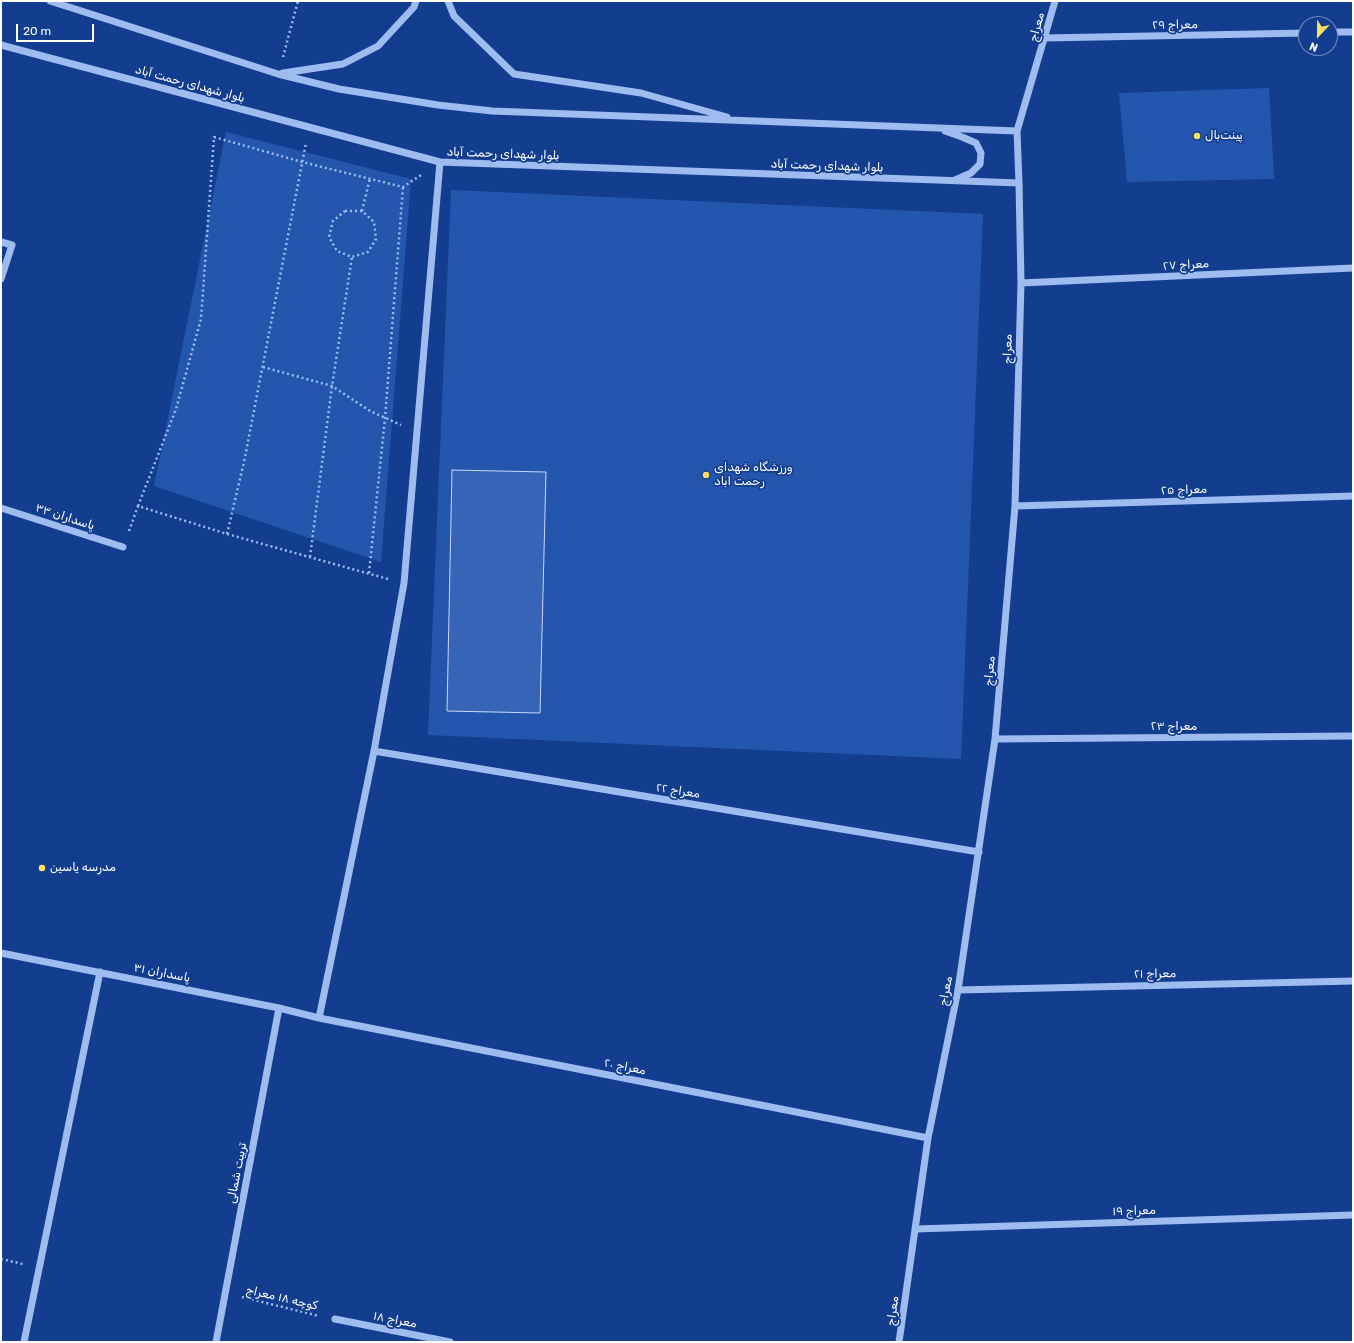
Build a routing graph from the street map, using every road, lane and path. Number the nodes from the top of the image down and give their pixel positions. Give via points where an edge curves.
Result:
1 (50, 1) edge
2 (298, 1) edge
3 (416, 1) edge
4 (448, 1) edge
5 (1055, 1) edge
6 (1338, 32) edge
7 (1353, 32) edge
8 (1298, 33) edge
9 (1045, 38) junction
10 (1, 45) edge
11 (278, 74) junction
12 (738, 120) junction
13 (309, 127) junction
14 (936, 128) junction
15 (1017, 131) junction
16 (302, 162) junction
17 (440, 162) junction
18 (370, 178) junction
19 (953, 181) junction
20 (1020, 183) junction
21 (403, 187) junction
22 (362, 211) junction
23 (1, 242) edge
24 (352, 257) junction
25 (1353, 268) edge
26 (1, 279) edge
27 (1021, 284) junction
28 (263, 367) junction
29 (332, 386) junction
30 (385, 418) junction
31 (417, 432) junction
32 (1353, 496) edge
33 (138, 506) junction
34 (1015, 506) junction
35 (1, 508) edge
36 (227, 534) junction
37 (123, 547) joint
38 (310, 557) junction
39 (369, 573) junction
40 (404, 583) junction
41 (1353, 736) edge
42 (995, 739) junction
43 (374, 751) junction
44 (979, 852) junction
45 (1, 953) edge
46 (100, 972) junction
47 (1353, 981) edge
48 (958, 990) junction
49 (279, 1008) junction
50 (318, 1018) junction
51 (928, 1138) junction
52 (1353, 1215) edge
53 (916, 1229) junction
54 (1, 1259) edge
55 (39, 1267) junction
56 (226, 1294) junction
57 (335, 1319) joint
58 (24, 1342) edge
59 (216, 1342) edge
60 (450, 1342) edge
61 (900, 1342) edge

1 - 11 street
2 - 11 path
3 - 11 street via 414,8 378,46 343,64
4 - 12 street via 454,16 514,74 641,93
5 - 9 street, معراج
6 - 7 street
8 - 9 street, معراج ۲۹
9 - 15 street, معراج
10 - 13 street, بلوار شهدای رحمت آباد
11 - 12 street via 339,89 492,111
12 - 14 street
13 - 16 path
13 - 17 street, بلوار شهدای رحمت آباد
14 - 15 street
14 - 19 street via 976,143 981,153 980,164 971,173
15 - 20 street, معراج
16 - 18 path
16 - 28 path
16 - 33 path via 214,137 202,319 176,409
17 - 19 street, بلوار شهدای رحمت آباد
17 - 21 path
17 - 31 street
18 - 21 path
18 - 22 path
19 - 20 street, بلوار شهدای رحمت آباد
20 - 27 street, معراج
21 - 30 path
22 - 24 path via 374,222 376,239 368,252
22 - 24 path via 346,211 333,221 329,237 337,251
23 - 26 street via 12,245
24 - 29 path
25 - 27 street, معراج ۲۷
27 - 34 street, معراج
28 - 29 path
28 - 36 path
29 - 30 path
29 - 38 path
30 - 31 path
30 - 39 path
31 - 40 street
32 - 34 street, معراج ۲۵
33 - 36 path
33 - 37 path
34 - 42 street, معراج
35 - 37 street, پاسداران ۳۳
36 - 38 path
38 - 39 path
39 - 40 path
40 - 43 street
41 - 42 street, معراج ۲۳
42 - 44 street, معراج
43 - 44 street, معراج ۲۲
43 - 50 street
44 - 48 street, معراج
45 - 46 street, پاسداران ۳۱
46 - 49 street, پاسداران ۳۱
46 - 55 street
47 - 48 street, معراج ۲۱
48 - 51 street, معراج
49 - 50 street, پاسداران ۳۱
49 - 56 street, تربیت شمالی
50 - 51 street, معراج ۲۰
51 - 53 street, معراج
52 - 53 street, معراج ۱۹
53 - 61 street, معراج
54 - 55 path
55 - 58 street
56 - 57 path, کوچه ۱۸ معراج
56 - 59 street, تربیت شمالی
57 - 60 street, معراج ۱۸

